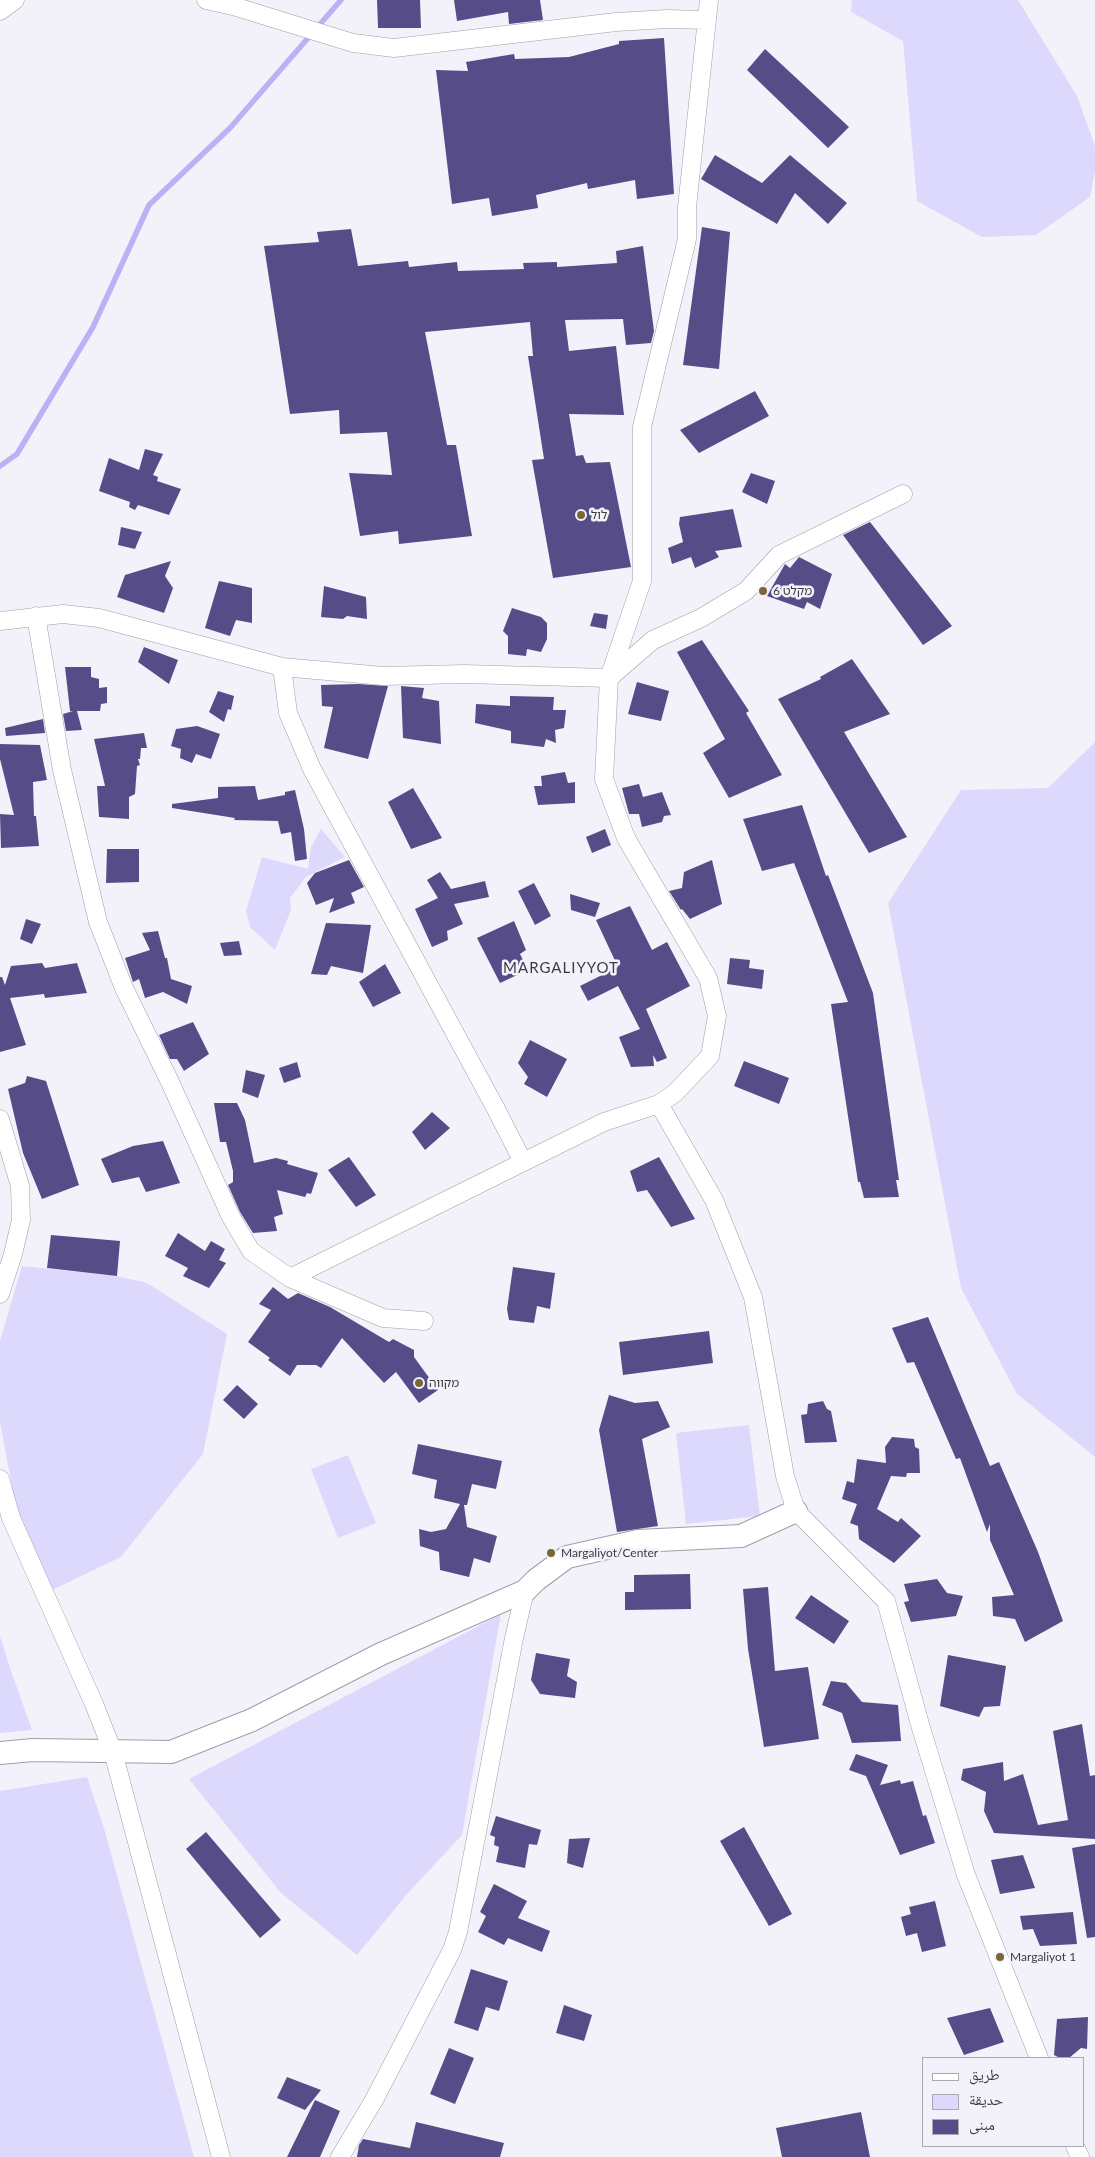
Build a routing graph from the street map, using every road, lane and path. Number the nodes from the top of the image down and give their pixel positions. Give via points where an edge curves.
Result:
1 (15, 0) edge
2 (206, 0) edge
3 (709, 0) edge
4 (0, 11) edge
5 (707, 20) junction
6 (903, 494) dead end
7 (36, 616) junction
8 (0, 621) edge
9 (282, 667) junction
10 (609, 678) junction
11 (659, 1104) junction
12 (0, 1119) edge
13 (523, 1162) junction
14 (290, 1278) junction
15 (0, 1294) edge
16 (424, 1321) dead end
17 (0, 1479) edge
18 (796, 1511) junction
19 (525, 1591) junction
20 (113, 1752) junction
21 (0, 1753) edge
22 (1039, 2057) edge
23 (221, 2157) edge
24 (340, 2157) edge

1 - 4 street
2 - 5 street via 353,43 394,48 616,22
3 - 5 street
5 - 10 street via 687,239 642,427 642,581
6 - 10 street via 779,555 746,591 701,618 653,640
7 - 8 street
7 - 9 street via 63,614 99,618
7 - 14 street via 62,770 98,922 124,988 230,1217 252,1251
9 - 10 street via 383,676 464,674
9 - 13 street via 288,713 312,769
10 - 11 street via 604,779 626,838 708,978 717,1016 710,1056 675,1093
11 - 13 street via 604,1122
11 - 18 street via 714,1200 753,1297 786,1476
12 - 15 street via 20,1186 21,1220
13 - 14 street
14 - 16 street via 382,1318
17 - 20 street via 11,1518
18 - 19 street via 741,1536 638,1541 566,1557
18 - 22 street via 886,1601 920,1728 966,1875
19 - 20 street via 381,1654 252,1720 171,1752
19 - 24 street via 458,1932 452,1950 374,2100
20 - 21 street via 33,1750
20 - 23 street

